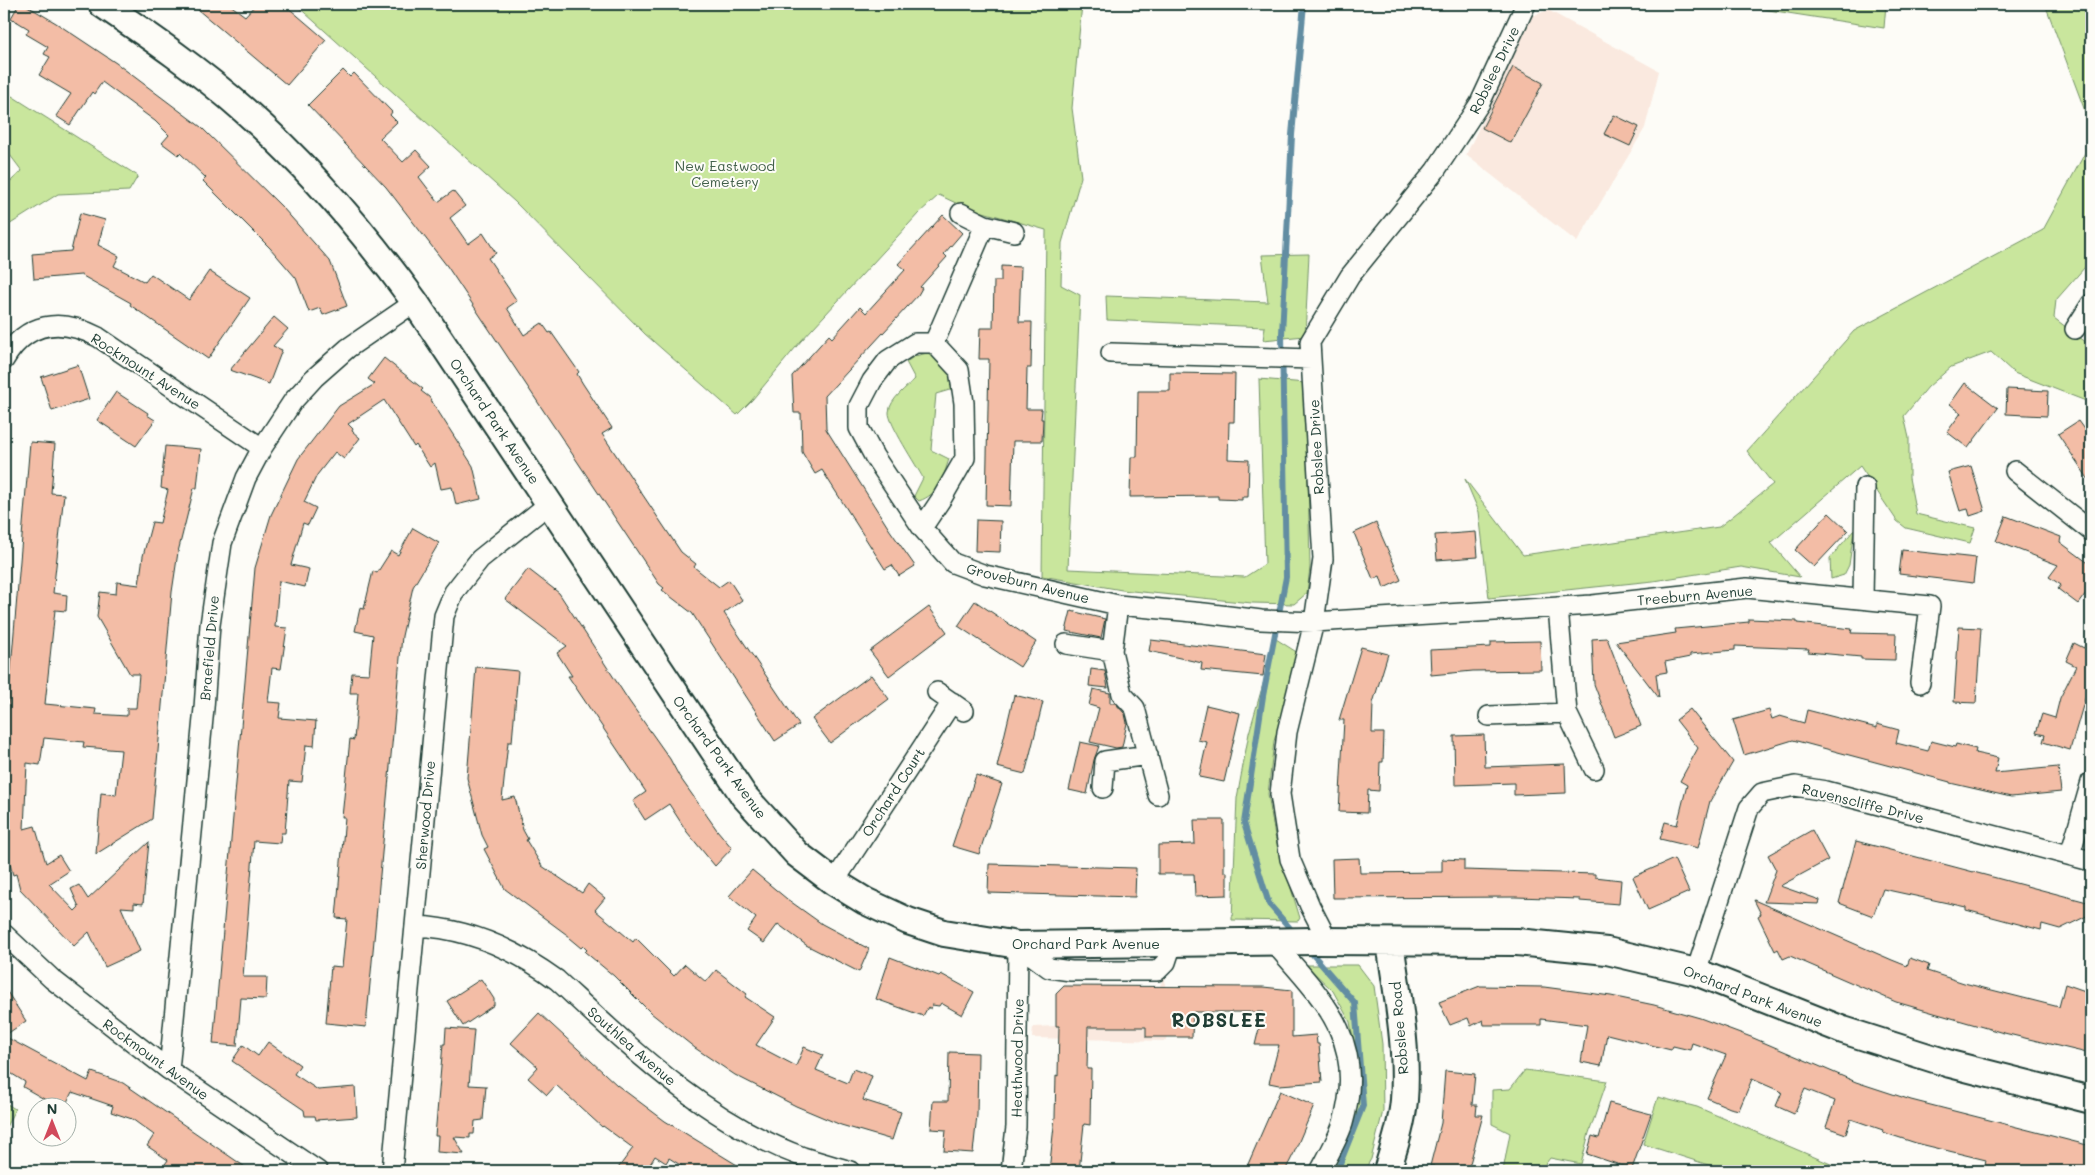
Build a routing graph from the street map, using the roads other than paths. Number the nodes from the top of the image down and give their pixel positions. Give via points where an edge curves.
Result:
1 (102, 4) edge
2 (1526, 4) edge
3 (960, 213) dead end
4 (985, 225) junction
5 (1014, 232) dead end
6 (415, 302) junction
7 (2091, 304) edge
8 (2075, 329) dead end
9 (934, 343) junction
10 (1111, 353) dead end
11 (1311, 359) junction
12 (4, 360) edge
13 (262, 448) junction
14 (2015, 471) dead end
15 (1865, 487) dead end
16 (550, 503) junction
17 (922, 528) junction
18 (2091, 531) edge
19 (1863, 598) junction
20 (1118, 605) junction
21 (1558, 607) junction
22 (1314, 622) junction
23 (1066, 644) dead end
24 (1112, 651) junction
25 (1920, 683) dead end
26 (951, 702) dead end
27 (1568, 713) junction
28 (1489, 716) dead end
29 (1148, 755) junction
30 (1594, 769) dead end
31 (2091, 782) edge
32 (1104, 788) dead end
33 (1158, 795) dead end
34 (2070, 856) junction
35 (2091, 861) edge
36 (834, 882) junction
37 (415, 926) junction
38 (4, 934) edge
39 (1301, 942) junction
40 (1390, 942) junction
41 (1018, 945) junction
42 (1696, 972) junction
43 (170, 1070) junction
44 (2091, 1100) edge
45 (318, 1171) edge
46 (392, 1171) edge
47 (850, 1171) edge
48 (1012, 1171) edge
49 (1320, 1171) edge
50 (1387, 1171) edge

1 - 6 street, Orchard Park Avenue via 156,40 245,111 351,219
2 - 11 street, Robslee Drive via 1480,103 1435,172 1350,276 1310,342
3 - 4 street
4 - 5 street
4 - 9 street
6 - 13 street, Braefield Drive via 364,336 314,378 292,401
6 - 16 street, Orchard Park Avenue
7 - 8 street
9 - 17 street via 959,370 964,404 965,458
9 - 17 street, Groveburn Avenue via 915,343 888,360 859,406 859,428
10 - 11 street
11 - 22 street, Robslee Drive via 1323,559
12 - 13 street, Rockmount Avenue via 13,345 38,328 56,325 84,330
13 - 43 street, Braefield Drive via 234,507 222,543 215,584
14 - 18 street
15 - 19 street
16 - 36 street, Orchard Park Avenue via 744,796 797,854
16 - 37 street, Sherwood Drive via 480,559 454,592 444,616
17 - 20 street, Groveburn Avenue via 953,563 985,575
19 - 21 street, Treeburn Avenue via 1747,588
19 - 25 street, Treeburn Avenue via 1930,606
20 - 22 street, Groveburn Avenue via 1261,620
20 - 24 street
21 - 22 street, Treeburn Avenue
21 - 27 street
22 - 39 street, Robslee Drive via 1287,732 1280,794 1290,859 1310,906
23 - 24 street
24 - 29 street via 1122,694 1135,708
26 - 36 street, Orchard Court
27 - 28 street
27 - 30 street
29 - 32 street via 1105,761
29 - 33 street
31 - 34 street
34 - 35 street, Ravenscliffe Drive
34 - 42 street, Ravenscliffe Drive via 1826,791 1795,786 1762,793 1749,808
36 - 41 street, Orchard Park Avenue via 908,921 944,933
37 - 46 street, Sherwood Drive
37 - 47 street, Southlea Avenue via 456,931 532,963 557,980 663,1076 709,1108 753,1134 802,1156
38 - 43 street, Rockmount Avenue via 52,979
39 - 40 street, Orchard Park Avenue
39 - 41 street, Orchard Park Avenue
39 - 49 street, Robslee Drive via 1325,1002 1337,1022 1346,1049 1350,1087 1342,1124
40 - 42 street, Orchard Park Avenue via 1517,942 1598,950
40 - 50 street, Robslee Road via 1404,1059 1404,1101
41 - 48 street, Heathwood Drive via 1016,1127
42 - 44 street, Orchard Park Avenue via 1843,1030 1950,1064
43 - 45 street, Rockmount Avenue

